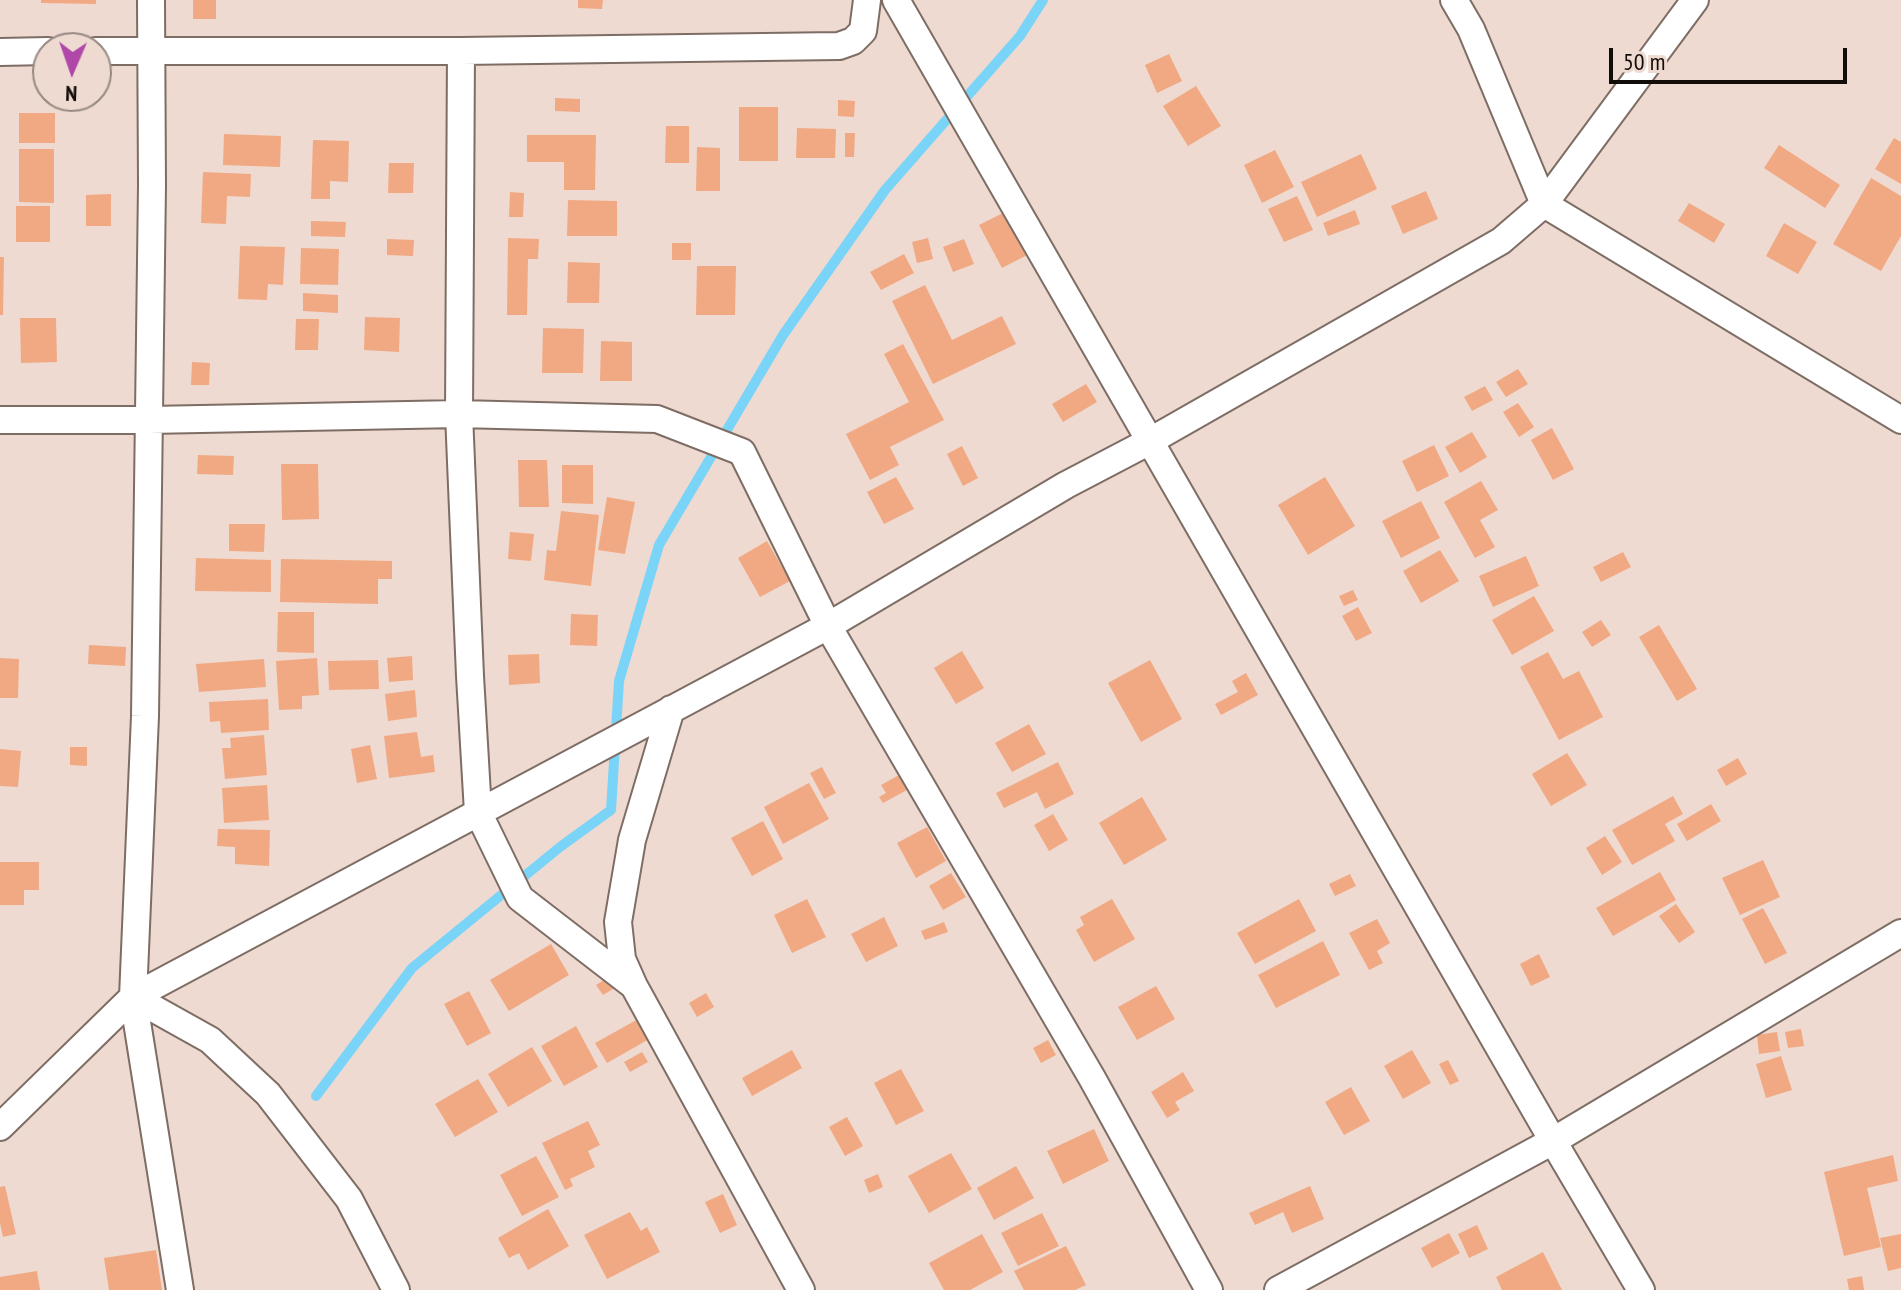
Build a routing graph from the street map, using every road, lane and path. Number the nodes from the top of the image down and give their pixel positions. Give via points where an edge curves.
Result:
1 (151, 0) edge
2 (867, 0) edge
3 (896, 0) edge
4 (1454, 0) edge
5 (1695, 0) edge
6 (152, 50) junction
7 (32, 51) edge
8 (112, 51) edge
9 (461, 51) junction
10 (0, 52) edge
11 (1544, 204) junction
12 (459, 414) junction
13 (0, 420) edge
14 (149, 420) junction
15 (1901, 420) edge
16 (1150, 441) junction
17 (828, 626) junction
18 (671, 709) junction
19 (478, 812) junction
20 (1901, 933) edge
21 (634, 986) junction
22 (133, 997) junction
23 (0, 1127) edge
24 (1553, 1141) junction
25 (180, 1290) edge
26 (396, 1290) edge
27 (801, 1290) edge
28 (1209, 1290) edge
29 (1278, 1290) edge
30 (1641, 1290) edge

1 - 6 street
2 - 9 street via 863,31 839,46
3 - 16 street
4 - 11 street
5 - 11 street
6 - 8 street
6 - 9 street
6 - 14 street
7 - 10 street
9 - 12 street
11 - 15 street
11 - 16 street via 1501,241
12 - 14 street
12 - 17 street via 657,419 742,452
12 - 19 street
13 - 14 street
14 - 22 street via 145,716
16 - 17 street
16 - 24 street
17 - 18 street
17 - 28 street via 1092,1078
18 - 19 street
18 - 21 street via 632,840 618,922 622,959
19 - 21 street via 520,898
19 - 22 street
20 - 24 street
21 - 27 street
22 - 23 street
22 - 25 street
22 - 26 street via 210,1040 268,1094 349,1199
24 - 29 street
24 - 30 street

